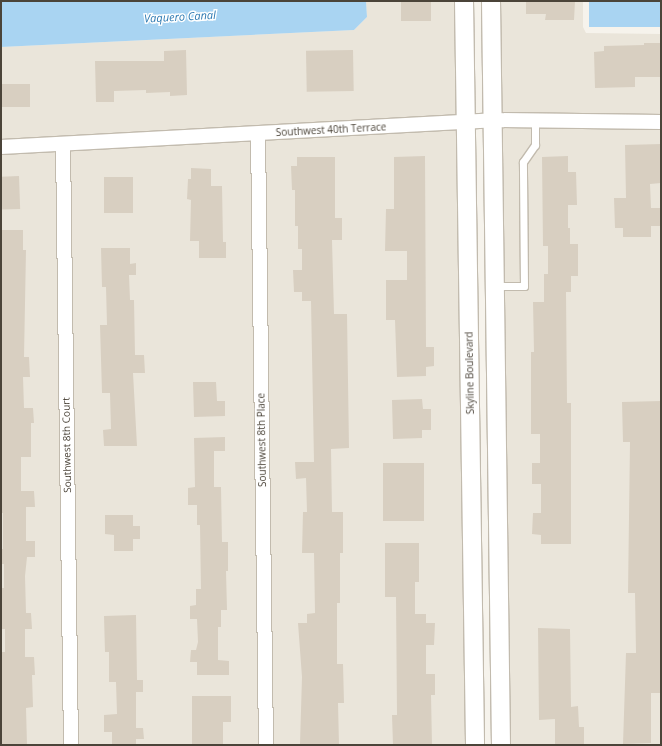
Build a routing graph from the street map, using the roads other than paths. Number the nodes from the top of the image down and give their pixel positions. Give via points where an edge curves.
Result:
1 (464, 1) edge
2 (491, 1) edge
3 (493, 120) junction
4 (535, 120) junction
5 (466, 122) junction
6 (661, 122) edge
7 (258, 134) junction
8 (63, 144) junction
9 (1, 147) edge
10 (495, 286) junction
11 (71, 745) edge
12 (266, 745) edge
13 (476, 745) edge
14 (501, 745) edge

1 - 5 street, Skyline Boulevard
2 - 3 street
3 - 4 street, Southwest 40th Terrace
3 - 5 street, Southwest 40th Terrace
3 - 10 street
4 - 6 street, Southwest 40th Terrace
4 - 10 lane via 535,145 523,162 524,286
5 - 7 street, Southwest 40th Terrace
5 - 13 street, Skyline Boulevard
7 - 8 street, Southwest 40th Terrace
7 - 12 street, Southwest 8th Place
8 - 9 street, Southwest 40th Terrace
8 - 11 street, Southwest 8th Court
10 - 14 street

